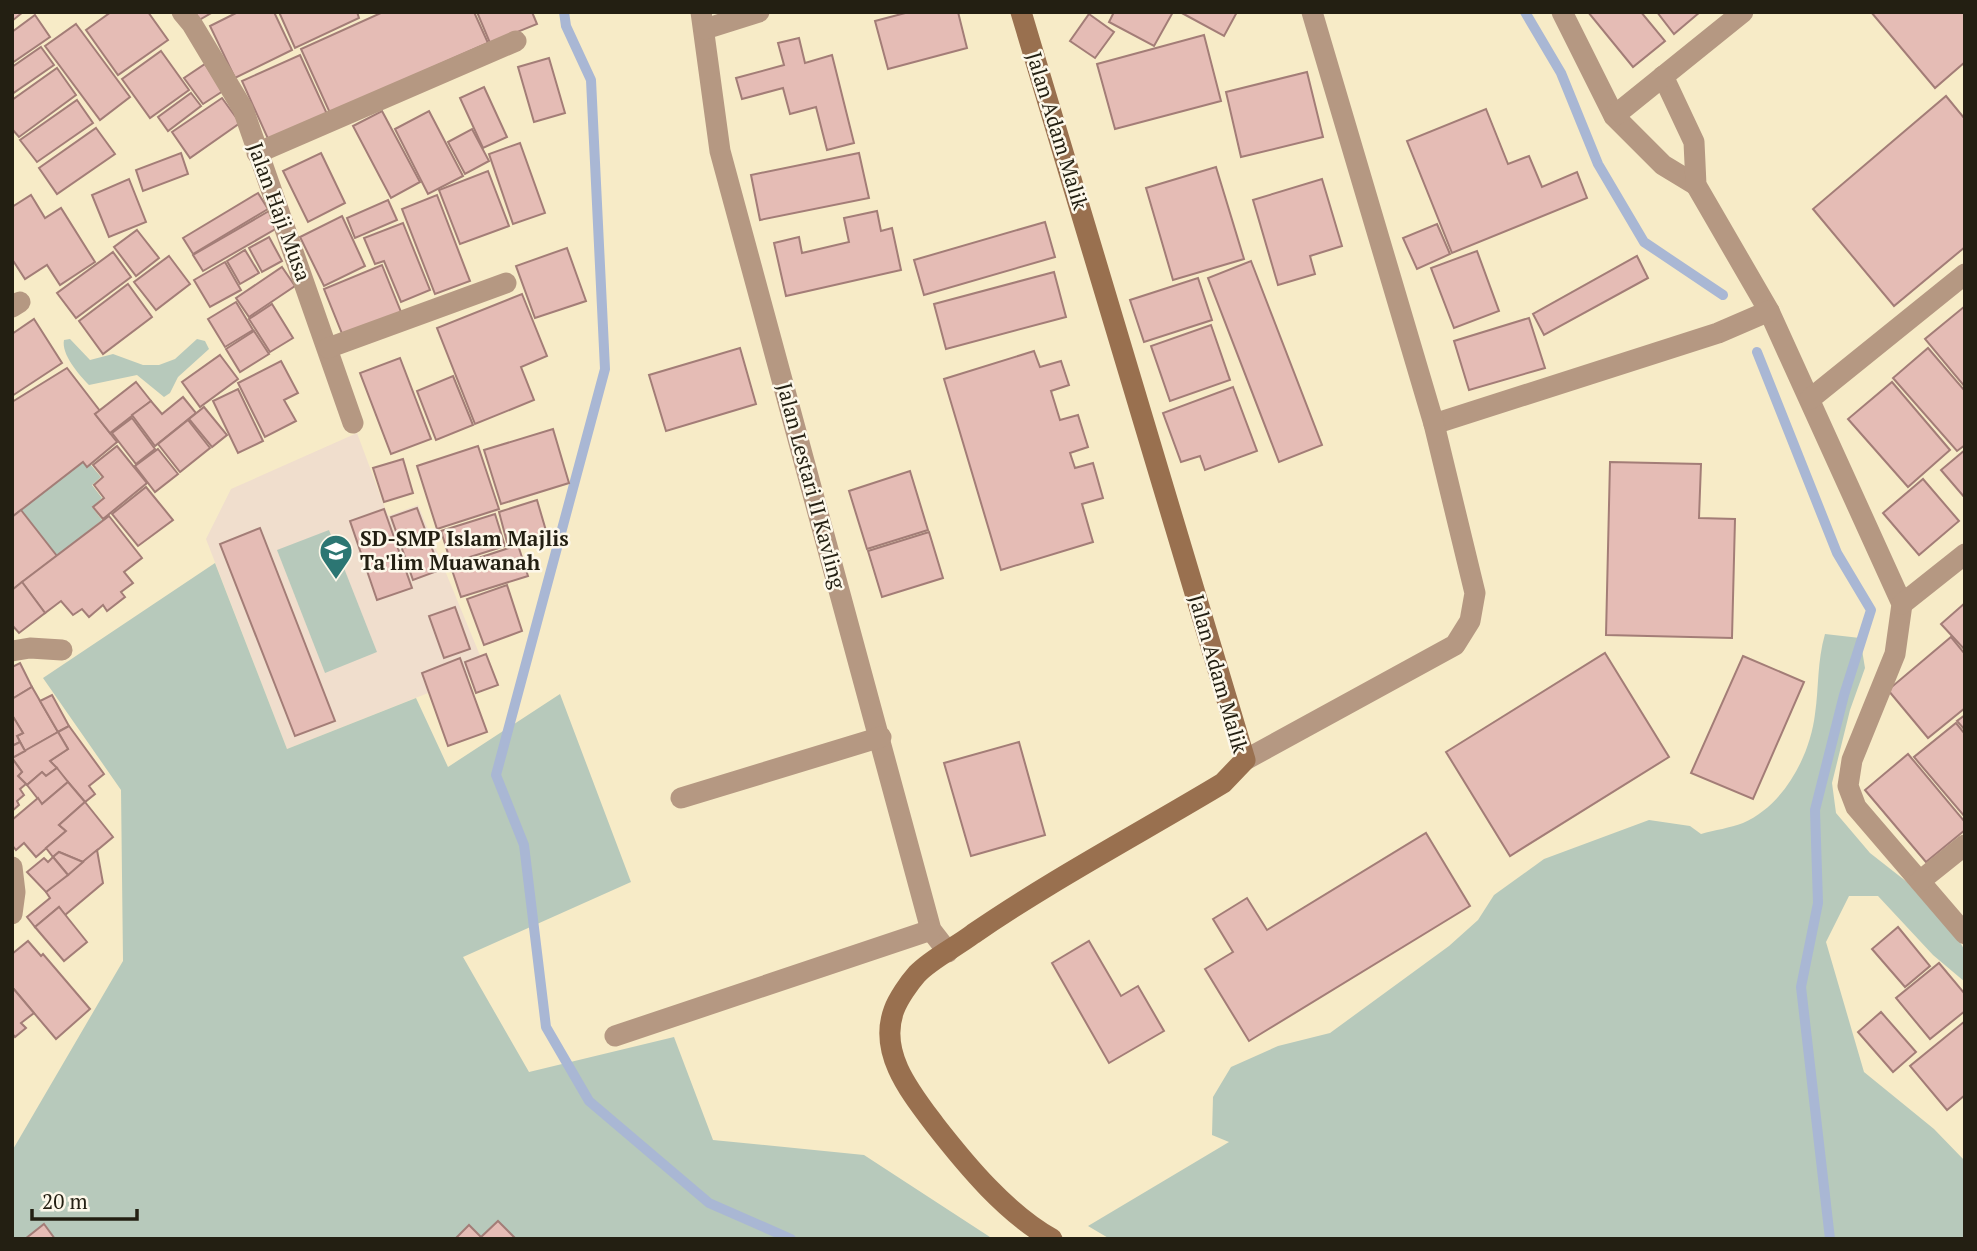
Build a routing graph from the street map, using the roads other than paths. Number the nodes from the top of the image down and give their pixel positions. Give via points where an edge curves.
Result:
1 (182, 12) edge
2 (759, 12) edge
3 (1021, 12) edge
4 (1312, 12) edge
5 (1562, 12) edge
6 (1742, 12) edge
7 (703, 21) edge
8 (516, 41) dead end
9 (1663, 76) junction
10 (1614, 116) junction
11 (257, 153) junction
12 (1696, 185) junction
13 (1965, 274) edge
14 (506, 283) dead end
15 (1769, 311) junction
16 (328, 348) junction
17 (1810, 399) junction
18 (353, 423) dead end
19 (1434, 424) junction
20 (1965, 554) edge
21 (1902, 604) junction
22 (62, 650) dead end
23 (12, 652) edge
24 (881, 737) junction
25 (1245, 760) junction
26 (681, 798) dead end
27 (1965, 845) edge
28 (12, 867) edge
29 (1920, 881) junction
30 (12, 914) edge
31 (931, 930) junction
32 (1965, 934) edge
33 (948, 952) junction
34 (615, 1036) dead end
35 (1052, 1239) edge

1 - 11 street, Jalan Haji Musa via 243,109
2 - 7 street
3 - 25 street, Jalan Adam Malik
4 - 19 street
5 - 10 street
6 - 9 street
7 - 24 street, Jalan Lestari II Kavling via 720,151
8 - 11 street
9 - 10 street
9 - 12 street via 1694,142
10 - 12 street via 1662,165
11 - 16 street, Jalan Haji Musa
12 - 15 street
13 - 17 street
14 - 16 street
15 - 17 street
15 - 19 street via 1718,332
16 - 18 street, Jalan Haji Musa
17 - 21 street
19 - 25 street via 1475,593 1470,621 1455,645
20 - 21 street
21 - 29 street via 1895,654 1852,760 1848,786 1856,807
22 - 23 street
24 - 26 street
24 - 31 street, Jalan Lestari II Kavling
25 - 33 street, Jalan Adam Malik via 1223,783 996,918
27 - 29 street
28 - 30 street
29 - 32 street
31 - 33 street, Jalan Lestari II Kavling
31 - 34 street
33 - 35 street, Jalan Adam Malik via 918,974 894,1010 890,1033 894,1058 909,1091 949,1143 995,1194

